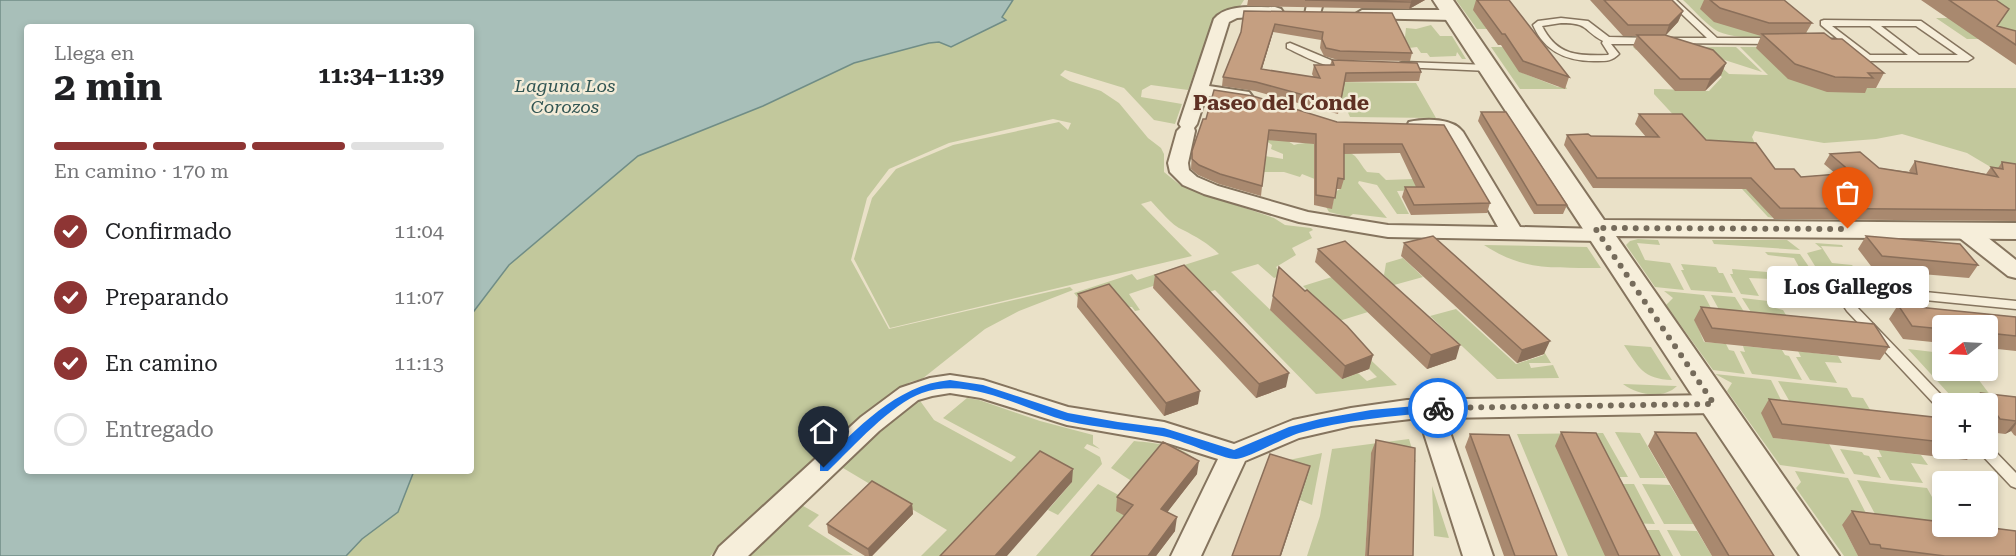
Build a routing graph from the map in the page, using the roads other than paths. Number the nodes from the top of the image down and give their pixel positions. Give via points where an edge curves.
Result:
1 (1380, 0) edge
2 (1671, 0) edge
3 (1315, 7) edge
4 (1448, 8) edge
5 (1388, 15) junction
6 (1872, 23) junction
7 (1607, 41) junction
8 (1715, 41) junction
9 (1781, 41) edge
10 (1824, 41) edge
11 (1847, 42) junction
12 (1290, 46) dead end
13 (1917, 58) junction
14 (1356, 65) edge
15 (1396, 65) edge
16 (1489, 68) junction
17 (1200, 90) junction
18 (1264, 101) edge
19 (1402, 126) edge
20 (1597, 231) junction
21 (2016, 231) edge
22 (1513, 234) junction
23 (1973, 238) junction
24 (2016, 271) edge
25 (2016, 280) edge
26 (2016, 305) edge
27 (1932, 393) edge
28 (1714, 404) junction
29 (1429, 408) junction
30 (1235, 454) junction
31 (1994, 459) edge
32 (2016, 482) edge
33 (729, 556) edge
34 (1186, 556) edge
35 (1478, 556) edge
36 (1820, 556) edge

1 - 5 street
2 - 8 lane
3 - 5 street via 1339,14
3 - 17 street via 1227,15
4 - 5 street
4 - 16 street
6 - 11 lane via 1824,23
6 - 13 lane
6 - 13 lane via 1918,23 1968,58
7 - 7 lane via 1583,22 1543,21 1538,25 1539,31 1564,56 1610,58 1614,54
7 - 8 lane
8 - 9 lane
10 - 11 lane
11 - 13 lane via 1868,58
12 - 14 lane via 1331,64
15 - 16 lane
16 - 20 street
17 - 18 street
17 - 22 street via 1178,163 1190,181 1306,218 1388,231
19 - 22 street via 1448,127 1454,132
20 - 22 street
20 - 23 street
20 - 28 street
21 - 23 street
23 - 24 street
23 - 25 street via 1990,262
26 - 27 lane via 1864,290 1848,294 1851,308
28 - 29 street
28 - 36 street
29 - 30 street via 1314,425
29 - 35 street
30 - 33 street via 1164,432 1067,417 983,389 950,384 930,387 909,394 870,424
30 - 34 street
31 - 32 lane

